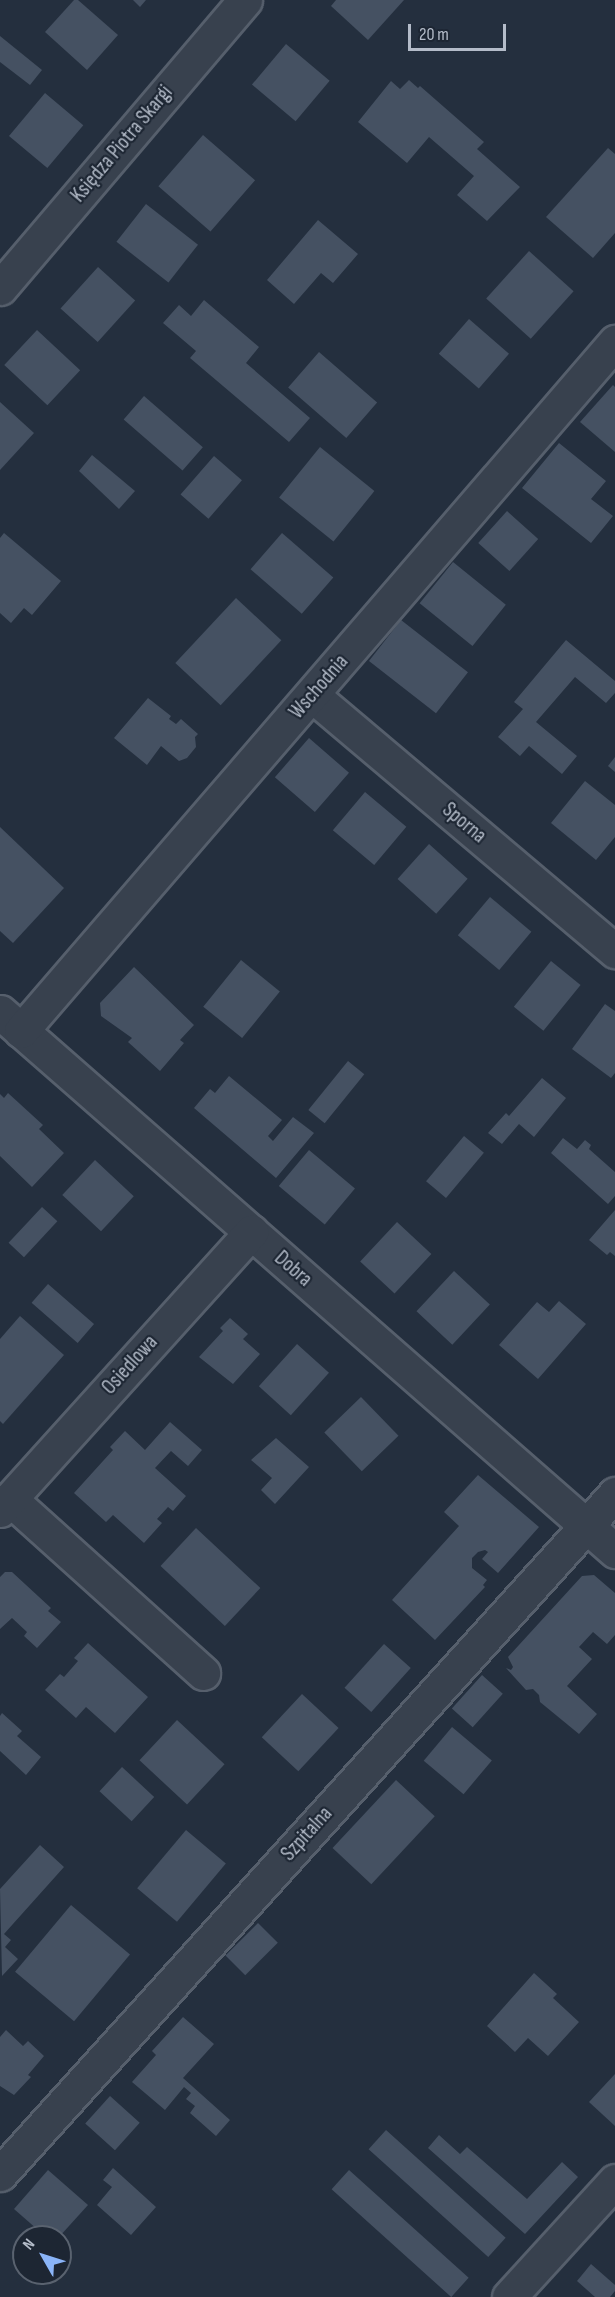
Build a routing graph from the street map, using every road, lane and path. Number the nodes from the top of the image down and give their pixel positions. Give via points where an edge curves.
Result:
1 (244, 0) edge
2 (0, 288) edge
3 (615, 342) edge
4 (312, 695) junction
5 (610, 937) edge
6 (10, 1021) edge
7 (251, 1232) junction
8 (615, 1494) edge
9 (5, 1504) edge
10 (586, 1526) junction
11 (615, 1551) edge
12 (203, 1673) dead end
13 (0, 2174) edge
14 (615, 2181) edge
15 (509, 2297) edge

1 - 2 street, Księdza Piotra Skargi
3 - 4 street, Wschodnia
4 - 5 street, Sporna
4 - 6 street, Wschodnia
6 - 7 street, Dobra
7 - 9 street, Osiedlowa
7 - 10 street, Dobra
8 - 10 street, Szpitalna
9 - 12 street, Osiedlowa
10 - 11 street, Dobra
10 - 13 street, Szpitalna
14 - 15 street

